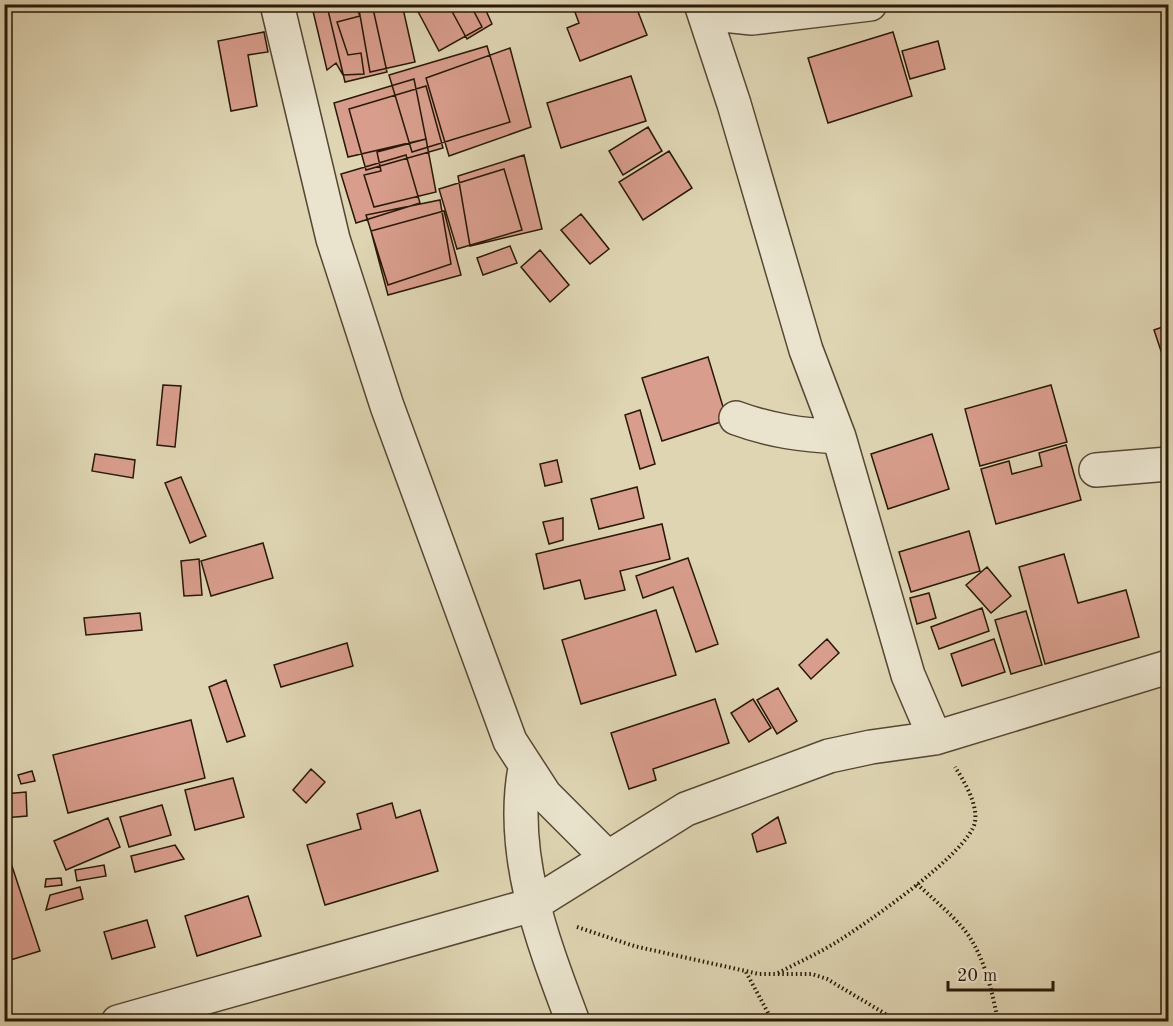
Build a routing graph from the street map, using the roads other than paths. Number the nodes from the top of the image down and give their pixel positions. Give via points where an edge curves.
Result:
1 (277, 4) edge
2 (870, 4) edge
3 (703, 9) edge
4 (736, 418) dead end
5 (839, 437) junction
6 (1168, 464) edge
7 (1096, 470) dead end
8 (1168, 667) edge
9 (935, 738) junction
10 (525, 768) junction
11 (607, 857) junction
12 (532, 905) junction
13 (118, 1022) edge
14 (573, 1022) edge

1 - 10 street via 333,239 387,406 510,741
2 - 3 street via 752,18
3 - 5 street via 806,350
4 - 5 street via 769,430
5 - 9 street via 908,675
6 - 7 street
8 - 9 street
9 - 11 street via 829,756 686,809
10 - 11 street via 545,795
10 - 12 street via 520,819
11 - 12 street
12 - 13 street
12 - 14 street

